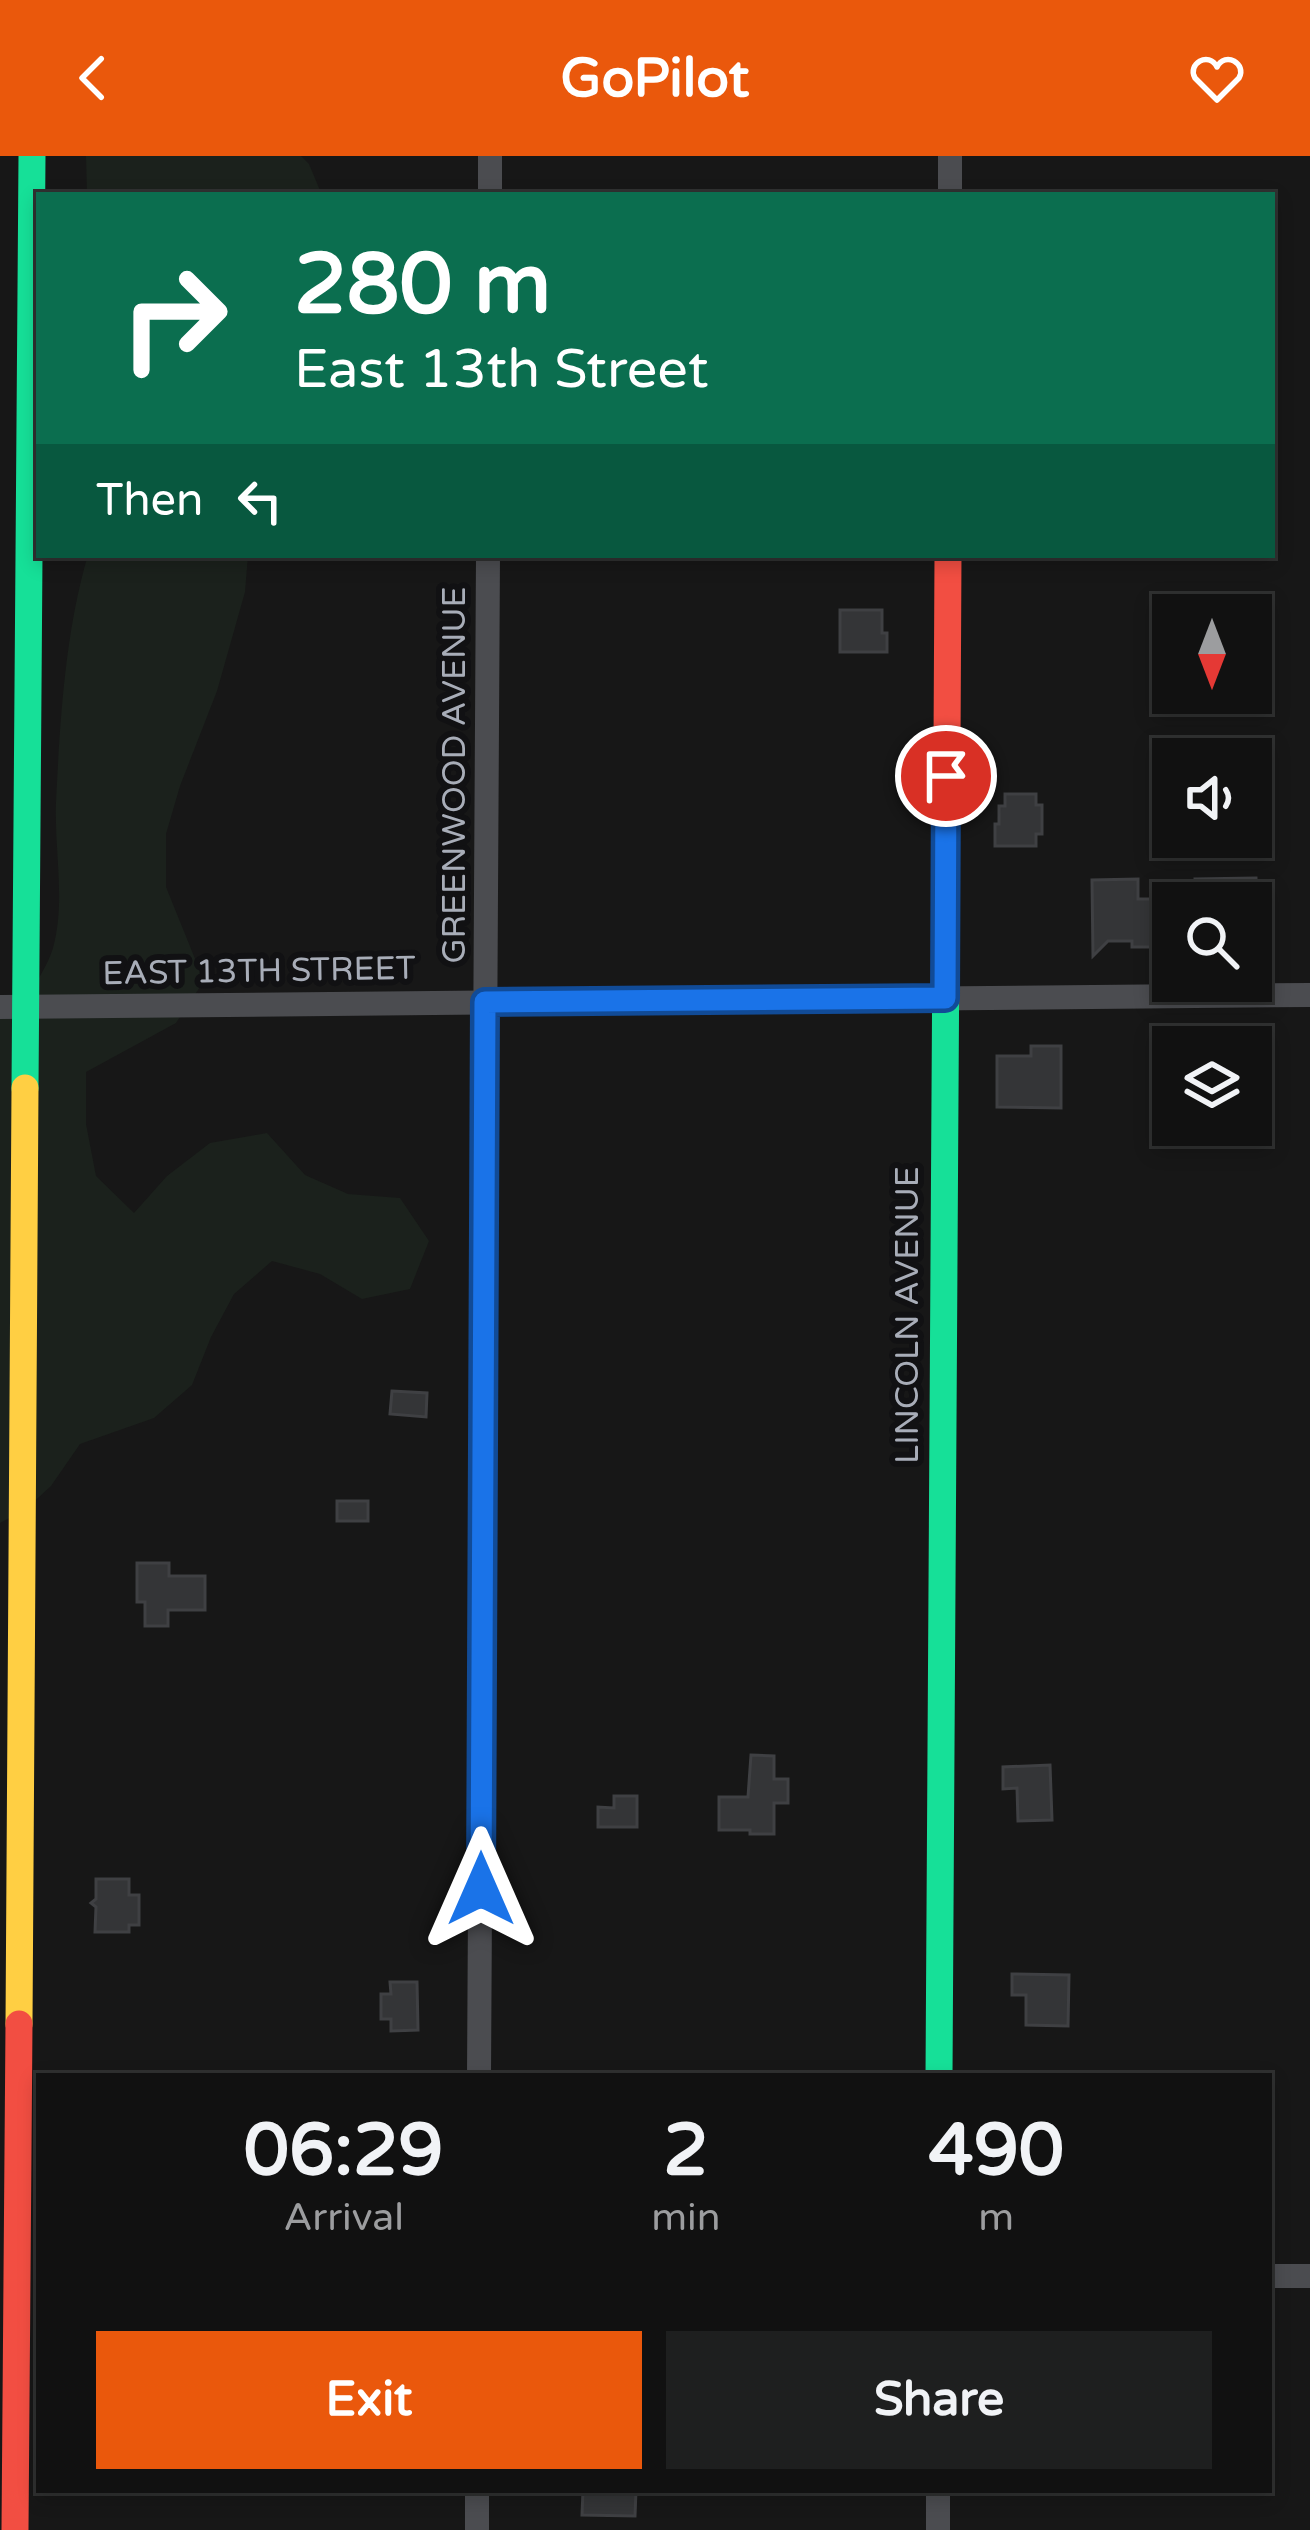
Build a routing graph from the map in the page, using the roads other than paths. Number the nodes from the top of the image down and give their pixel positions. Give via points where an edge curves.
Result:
1 (32, 156) edge
2 (490, 156) edge
3 (950, 156) edge
4 (490, 192) edge
5 (950, 192) edge
6 (488, 558) edge
7 (948, 558) edge
8 (1310, 995) edge
9 (945, 998) junction
10 (485, 1002) junction
11 (12, 1007) edge
12 (479, 2073) edge
13 (939, 2073) edge
14 (1272, 2276) edge
15 (1310, 2276) edge
16 (18, 2287) edge
17 (477, 2493) edge
18 (938, 2493) edge
19 (15, 2530) edge
20 (477, 2530) edge
21 (938, 2530) edge

1 - 11 street
2 - 4 street
3 - 5 street
6 - 10 street, GREENWOOD AVENUE
7 - 9 street, LINCOLN AVENUE
8 - 9 street, EAST 13TH STREET
9 - 10 street, EAST 13TH STREET
9 - 13 street, LINCOLN AVENUE
10 - 11 street, EAST 13TH STREET
10 - 12 street, GREENWOOD AVENUE
11 - 16 street
14 - 15 street
16 - 19 street
17 - 20 street
18 - 21 street

